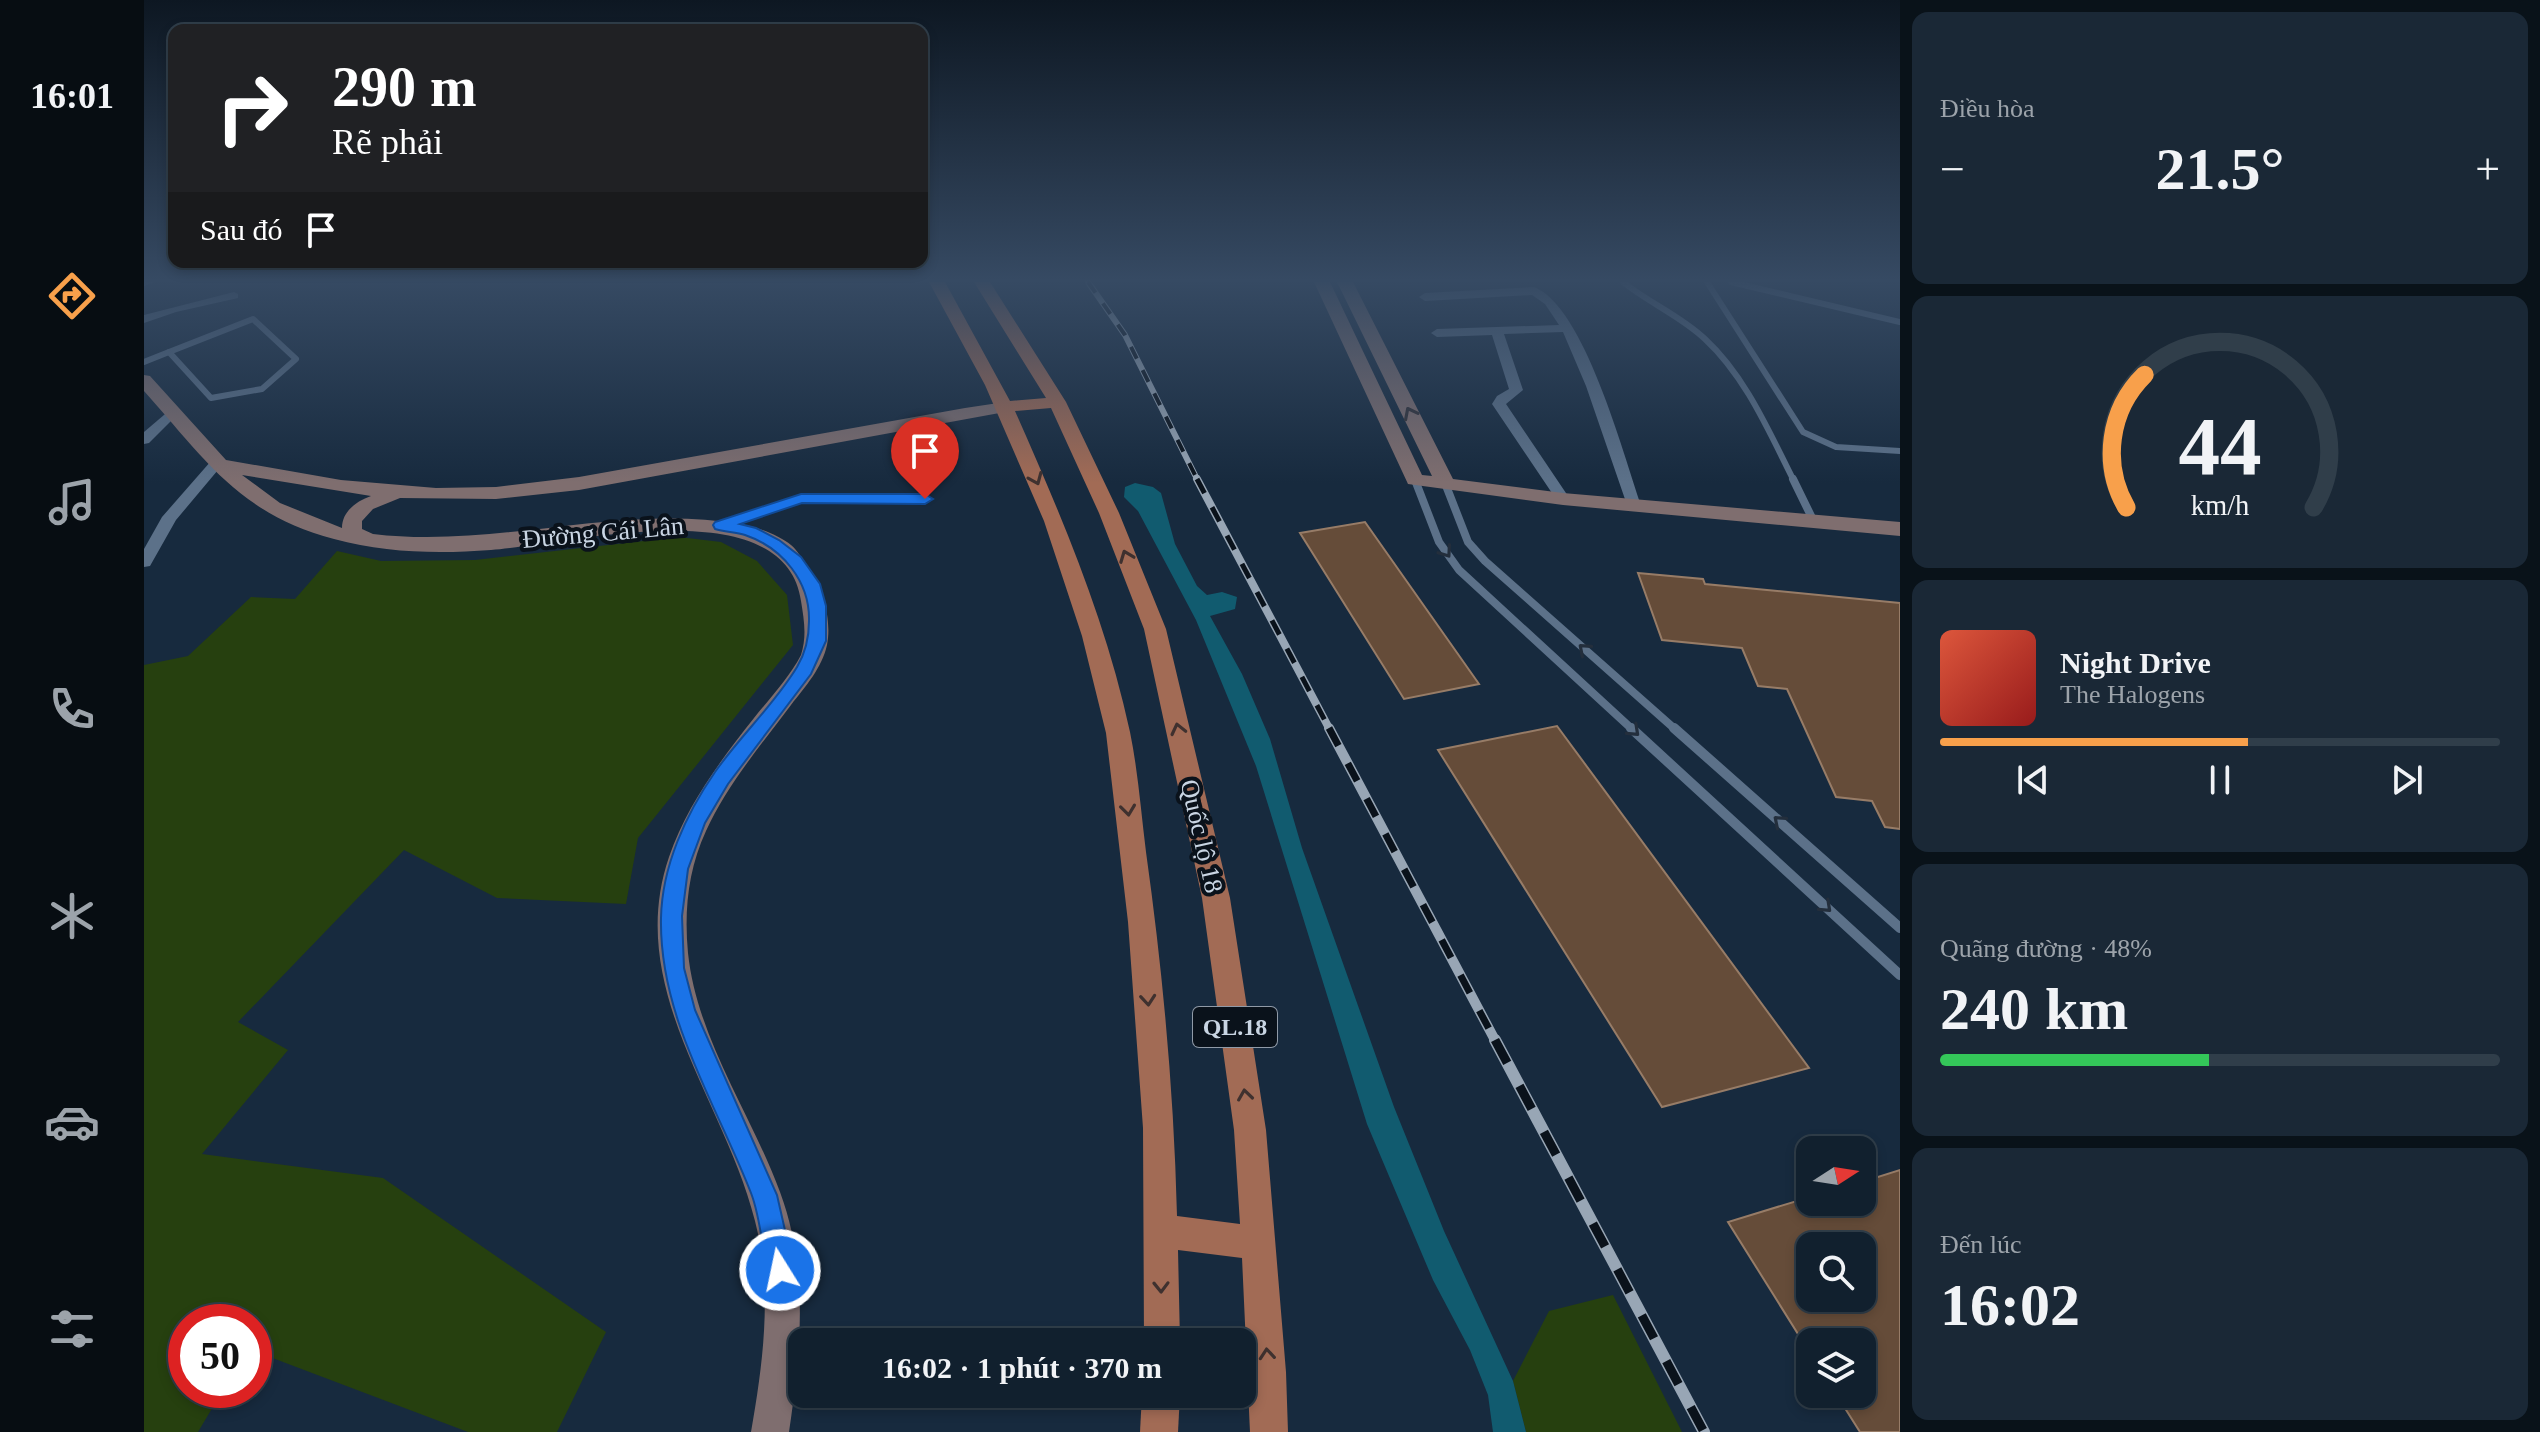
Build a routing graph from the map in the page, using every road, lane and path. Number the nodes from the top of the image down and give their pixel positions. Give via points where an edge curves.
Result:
1 (177, 349) edge
2 (285, 349) edge
3 (973, 349) edge
4 (1024, 349) edge
5 (1353, 349) edge
6 (1378, 349) edge
7 (1503, 349) edge
8 (1577, 349) edge
9 (1714, 349) edge
10 (1750, 349) edge
11 (169, 352) junction
12 (144, 362) edge
13 (145, 382) edge
14 (1057, 402) junction
15 (1005, 407) junction
16 (171, 413) junction
17 (144, 440) edge
18 (1900, 451) edge
19 (216, 464) junction
20 (1415, 480) junction
21 (1445, 483) junction
22 (413, 492) junction
23 (925, 499) dead end
24 (1563, 499) junction
25 (1634, 505) junction
26 (1814, 522) junction
27 (721, 525) junction
28 (1900, 529) edge
29 (370, 540) junction
30 (144, 562) edge
31 (1900, 928) edge
32 (1900, 975) edge
33 (1161, 1231) junction
34 (1258, 1243) junction
35 (1162, 1328) edge
36 (1160, 1408) edge
37 (770, 1432) edge
38 (1159, 1432) edge
39 (1269, 1432) edge

1 - 11 lane
2 - 11 lane via 296,359 262,389 211,398
3 - 15 main road
4 - 14 main road, Quốc lộ 18 / QL.18
5 - 20 main road
21 -> 6 main road
7 - 24 street via 1516,390 1499,404
8 - 25 street
9 - 26 lane via 1738,379
10 - 18 lane via 1803,432 1815,442
11 - 12 lane
13 - 16 main road, Đường Cái Lân
14 - 15 main road
34 -> 14 main road, Quốc lộ 18 / QL.18 via 1250,1130 1216,898 1155,629
15 - 22 main road via 567,485 468,494
15 -> 33 main road via 1054,521 1093,636 1118,733 1145,954
16 - 17 street
16 - 19 main road, Đường Cái Lân
19 - 22 main road via 296,482
19 - 29 main road, Đường Cái Lân via 236,484 301,522
19 - 30 street via 170,517
20 - 21 main road
20 -> 32 lane via 1439,542 1459,570
21 - 24 main road
31 -> 21 lane via 1485,561 1468,542
22 - 29 main road via 377,499 358,511 352,533
23 - 27 lane via 801,498
24 - 25 main road
25 - 26 main road
26 - 28 main road
27 - 29 main road, Đường Cái Lân via 647,525 445,545
27 - 37 main road, Đường Cái Lân via 750,531 796,561 812,584 818,606 817,641 805,670 721,778 696,820 678,869 671,916 673,968 684,1011 765,1195 777,1244 784,1296 782,1364
33 - 34 main road
33 -> 35 main road
39 -> 34 main road, Quốc lộ 18 / QL.18
36 - 38 main road

